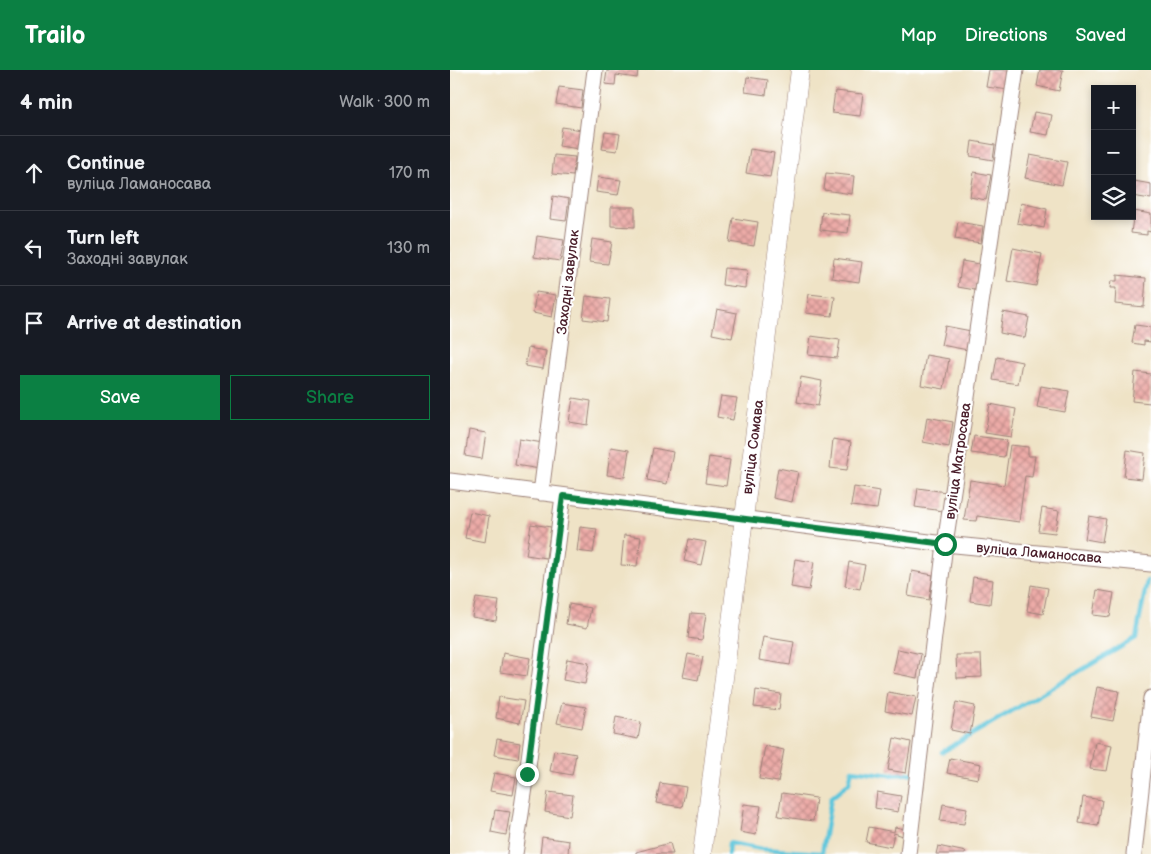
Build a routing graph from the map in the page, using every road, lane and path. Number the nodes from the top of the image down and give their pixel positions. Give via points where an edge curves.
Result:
1 (595, 70) edge
2 (800, 70) edge
3 (1016, 70) edge
4 (450, 481) edge
5 (542, 493) junction
6 (563, 496) junction
7 (744, 519) junction
8 (945, 544) junction
9 (1151, 564) edge
10 (1151, 698) edge
11 (515, 854) edge
12 (702, 854) edge
13 (908, 854) edge
14 (1134, 854) edge

1 - 5 street, Заходні завулак
2 - 7 street, вуліца Сомава
3 - 8 street, вуліца Матросава
4 - 5 street, вуліца Ламаносава
5 - 6 street, вуліца Ламаносава
6 - 7 street, вуліца Ламаносава
6 - 11 street
7 - 8 street, вуліца Ламаносава
7 - 12 street, вуліца Сомава
8 - 9 street, вуліца Ламаносава
8 - 13 street, вуліца Матросава
10 - 14 street

